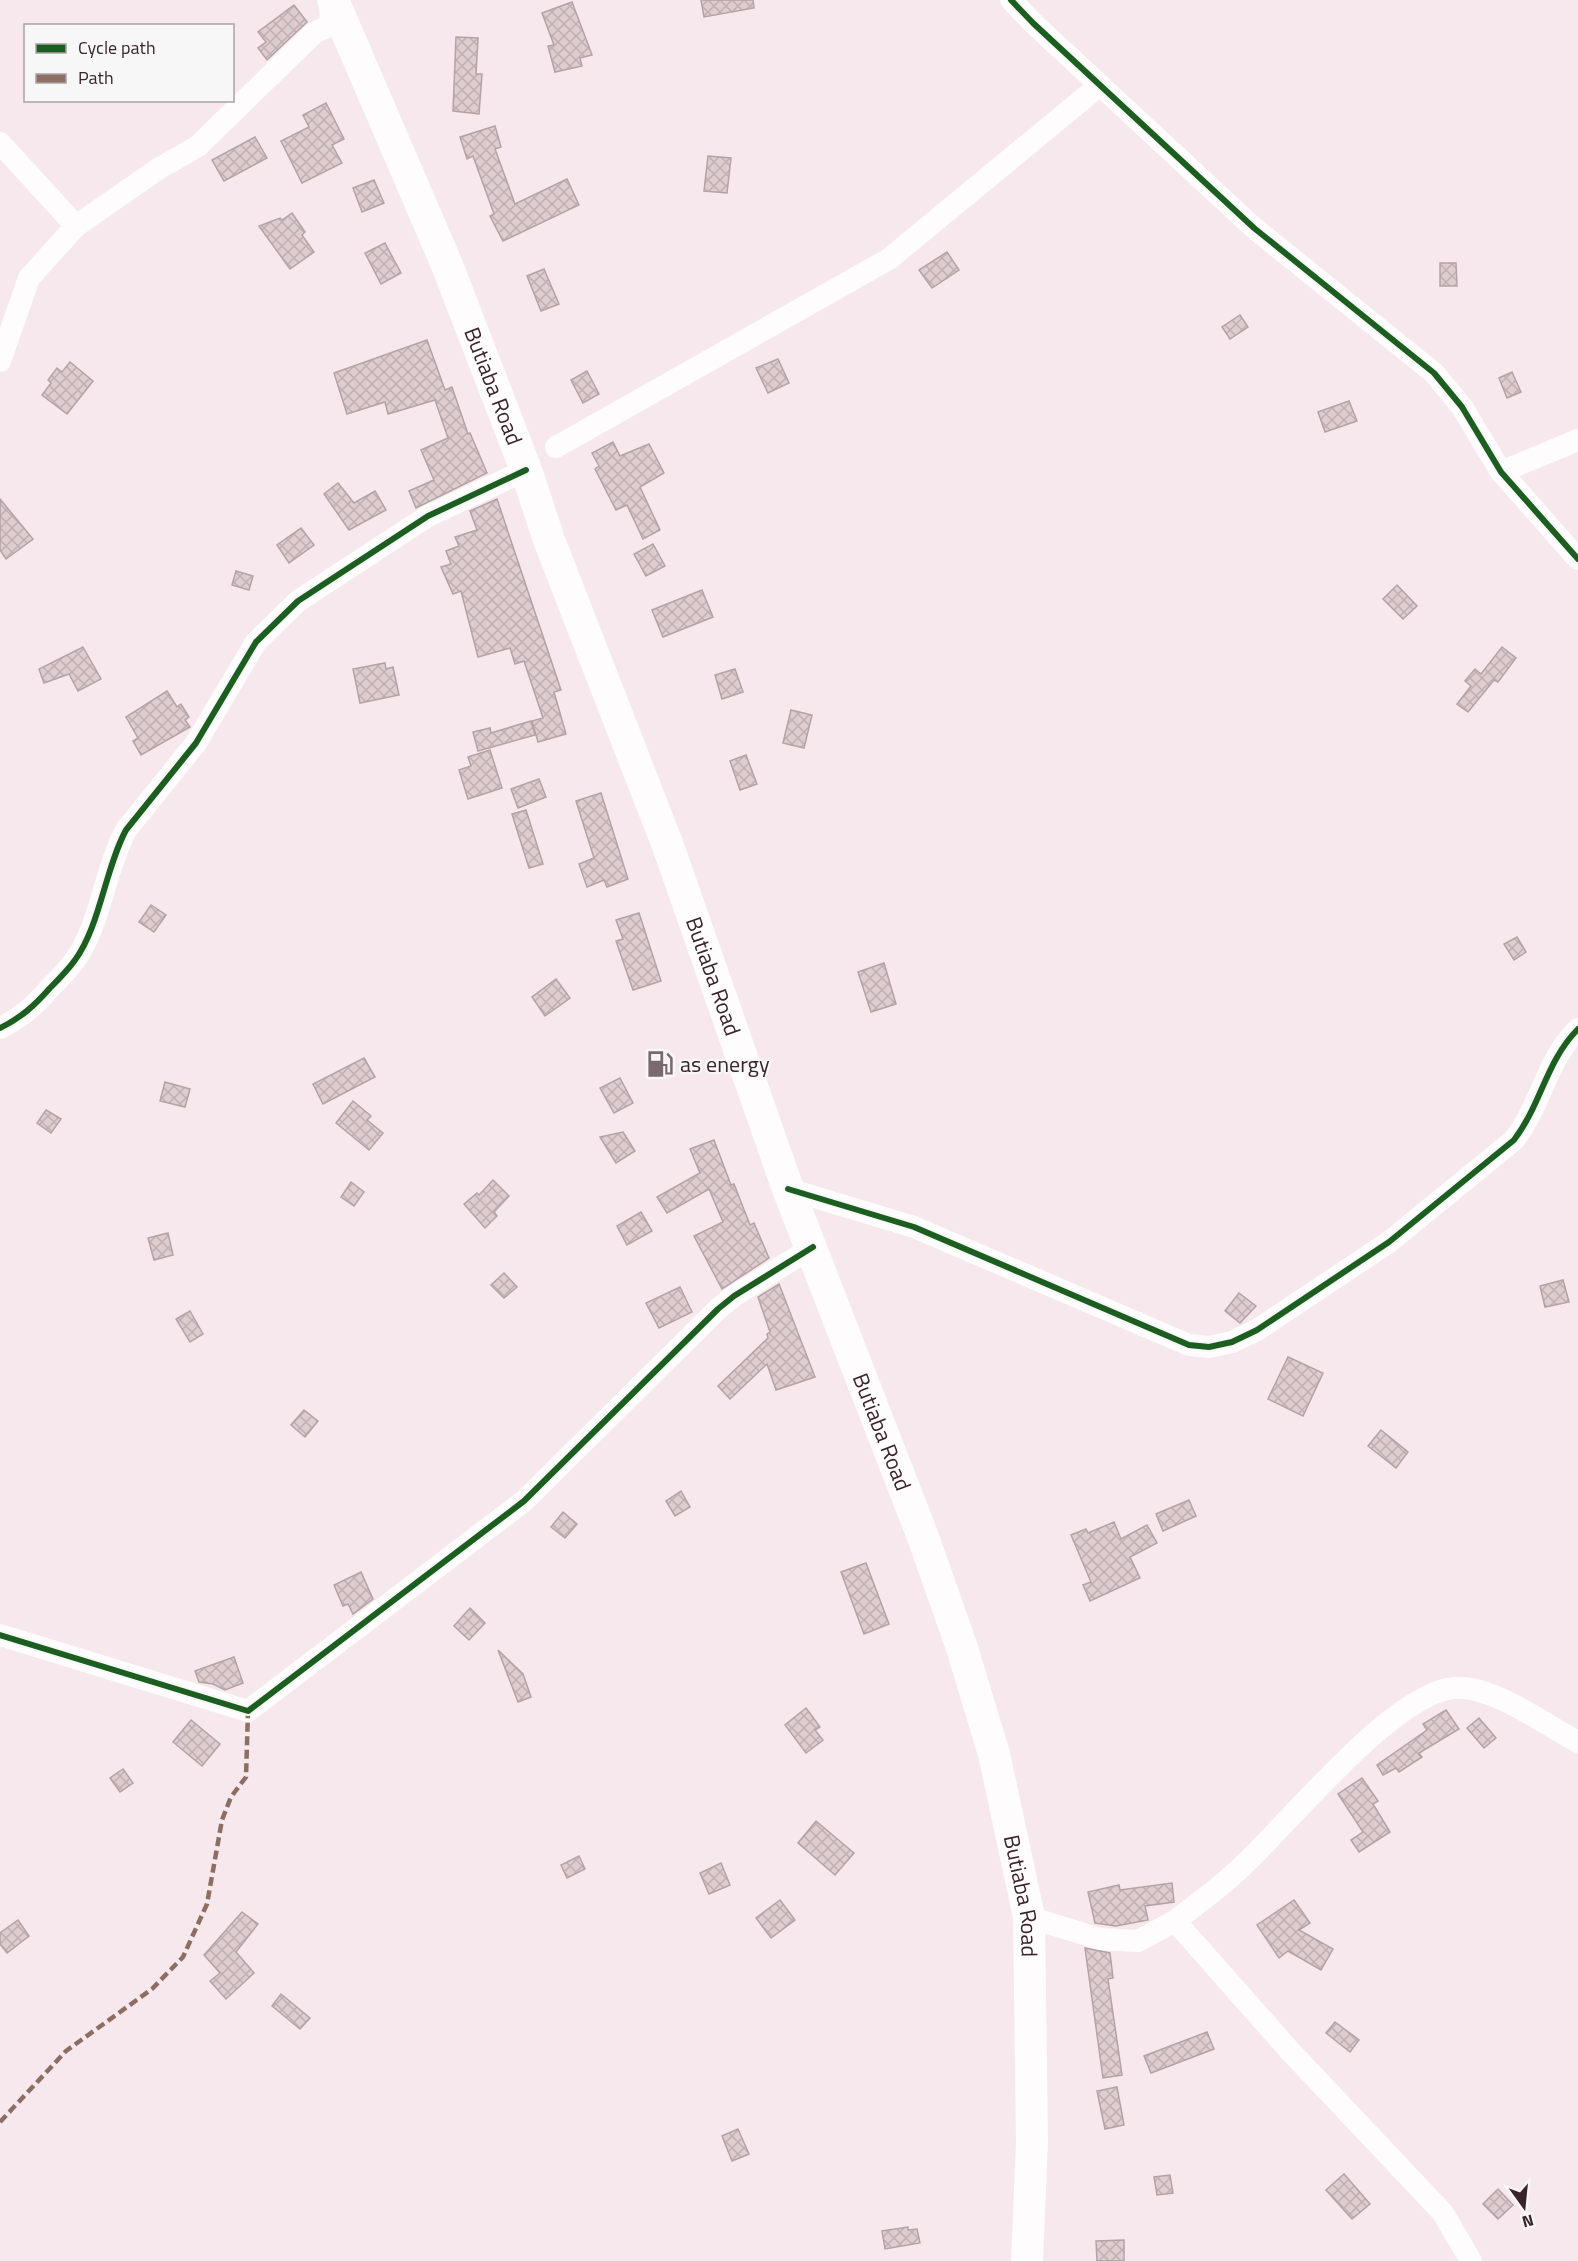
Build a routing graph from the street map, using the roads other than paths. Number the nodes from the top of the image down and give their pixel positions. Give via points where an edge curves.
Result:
1 (332, 0) edge
2 (1011, 0) edge
3 (1100, 85) junction
4 (0, 143) edge
5 (76, 226) junction
6 (0, 361) edge
7 (1578, 440) edge
8 (556, 447) dead end
9 (526, 470) junction
10 (1501, 472) junction
11 (1578, 559) edge
12 (0, 1028) edge
13 (1578, 1029) edge
14 (788, 1190) junction
15 (813, 1247) junction
16 (0, 1635) edge
17 (1578, 1742) edge
18 (1029, 1917) junction
19 (1175, 1921) junction
20 (1027, 2261) edge
21 (1471, 2261) edge

1 - 5 street via 331,25 314,33 198,146
1 - 9 main road, Butiaba Road via 447,265
2 - 3 street
3 - 8 street via 889,259
3 - 10 street via 1254,228 1434,373 1462,407
4 - 5 street
5 - 6 street via 29,278
7 - 10 street
9 - 12 street via 428,516 298,601 256,642 196,743 126,830 76,960 19,1019
9 - 14 main road, Butiaba Road via 549,540 668,846
10 - 11 street
13 - 14 street via 1555,1058 1527,1124 1514,1140 1389,1242 1257,1330 1209,1347 1189,1345 914,1227
14 - 15 main road, Butiaba Road
15 - 16 street via 718,1309 524,1501 248,1711
15 - 18 main road, Butiaba Road via 962,1648 993,1754
17 - 19 street via 1475,1689 1454,1688 1434,1693 1413,1705 1339,1765 1236,1872
18 - 19 street via 1100,1939 1138,1941
18 - 20 main road, Butiaba Road via 1032,2142
19 - 21 street via 1290,2051 1443,2213

